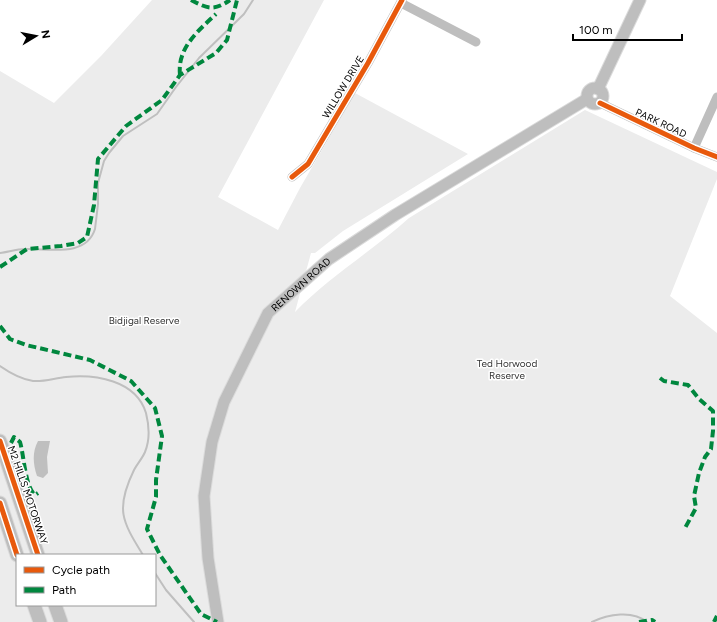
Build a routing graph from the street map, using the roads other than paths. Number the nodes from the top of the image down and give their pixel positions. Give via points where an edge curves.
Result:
1 (640, 0) edge
2 (402, 2) edge
3 (476, 42) dead end
4 (598, 89) junction
5 (717, 97) edge
6 (587, 99) junction
7 (600, 103) junction
8 (694, 148) junction
9 (717, 157) edge
10 (292, 177) dead end
11 (0, 441) edge
12 (0, 504) edge
13 (17, 554) edge
14 (38, 554) edge
15 (34, 606) edge
16 (55, 606) edge
17 (40, 622) edge
18 (61, 622) edge
19 (218, 622) edge

1 - 4 main road
2 - 3 street
2 - 10 street, WILLOW DRIVE via 308,164
4 - 6 main road via 590,89
4 - 7 main road via 603,96
5 - 8 street
6 - 7 main road via 592,104
6 - 19 main road, RENOWN ROAD via 329,258 268,313 224,402 212,442 204,496 208,558
7 - 8 street, PARK ROAD
8 - 9 street, PARK ROAD
11 - 14 highway, M2 HILLS MOTORWAY
12 - 13 highway
15 - 17 highway
16 - 18 highway

